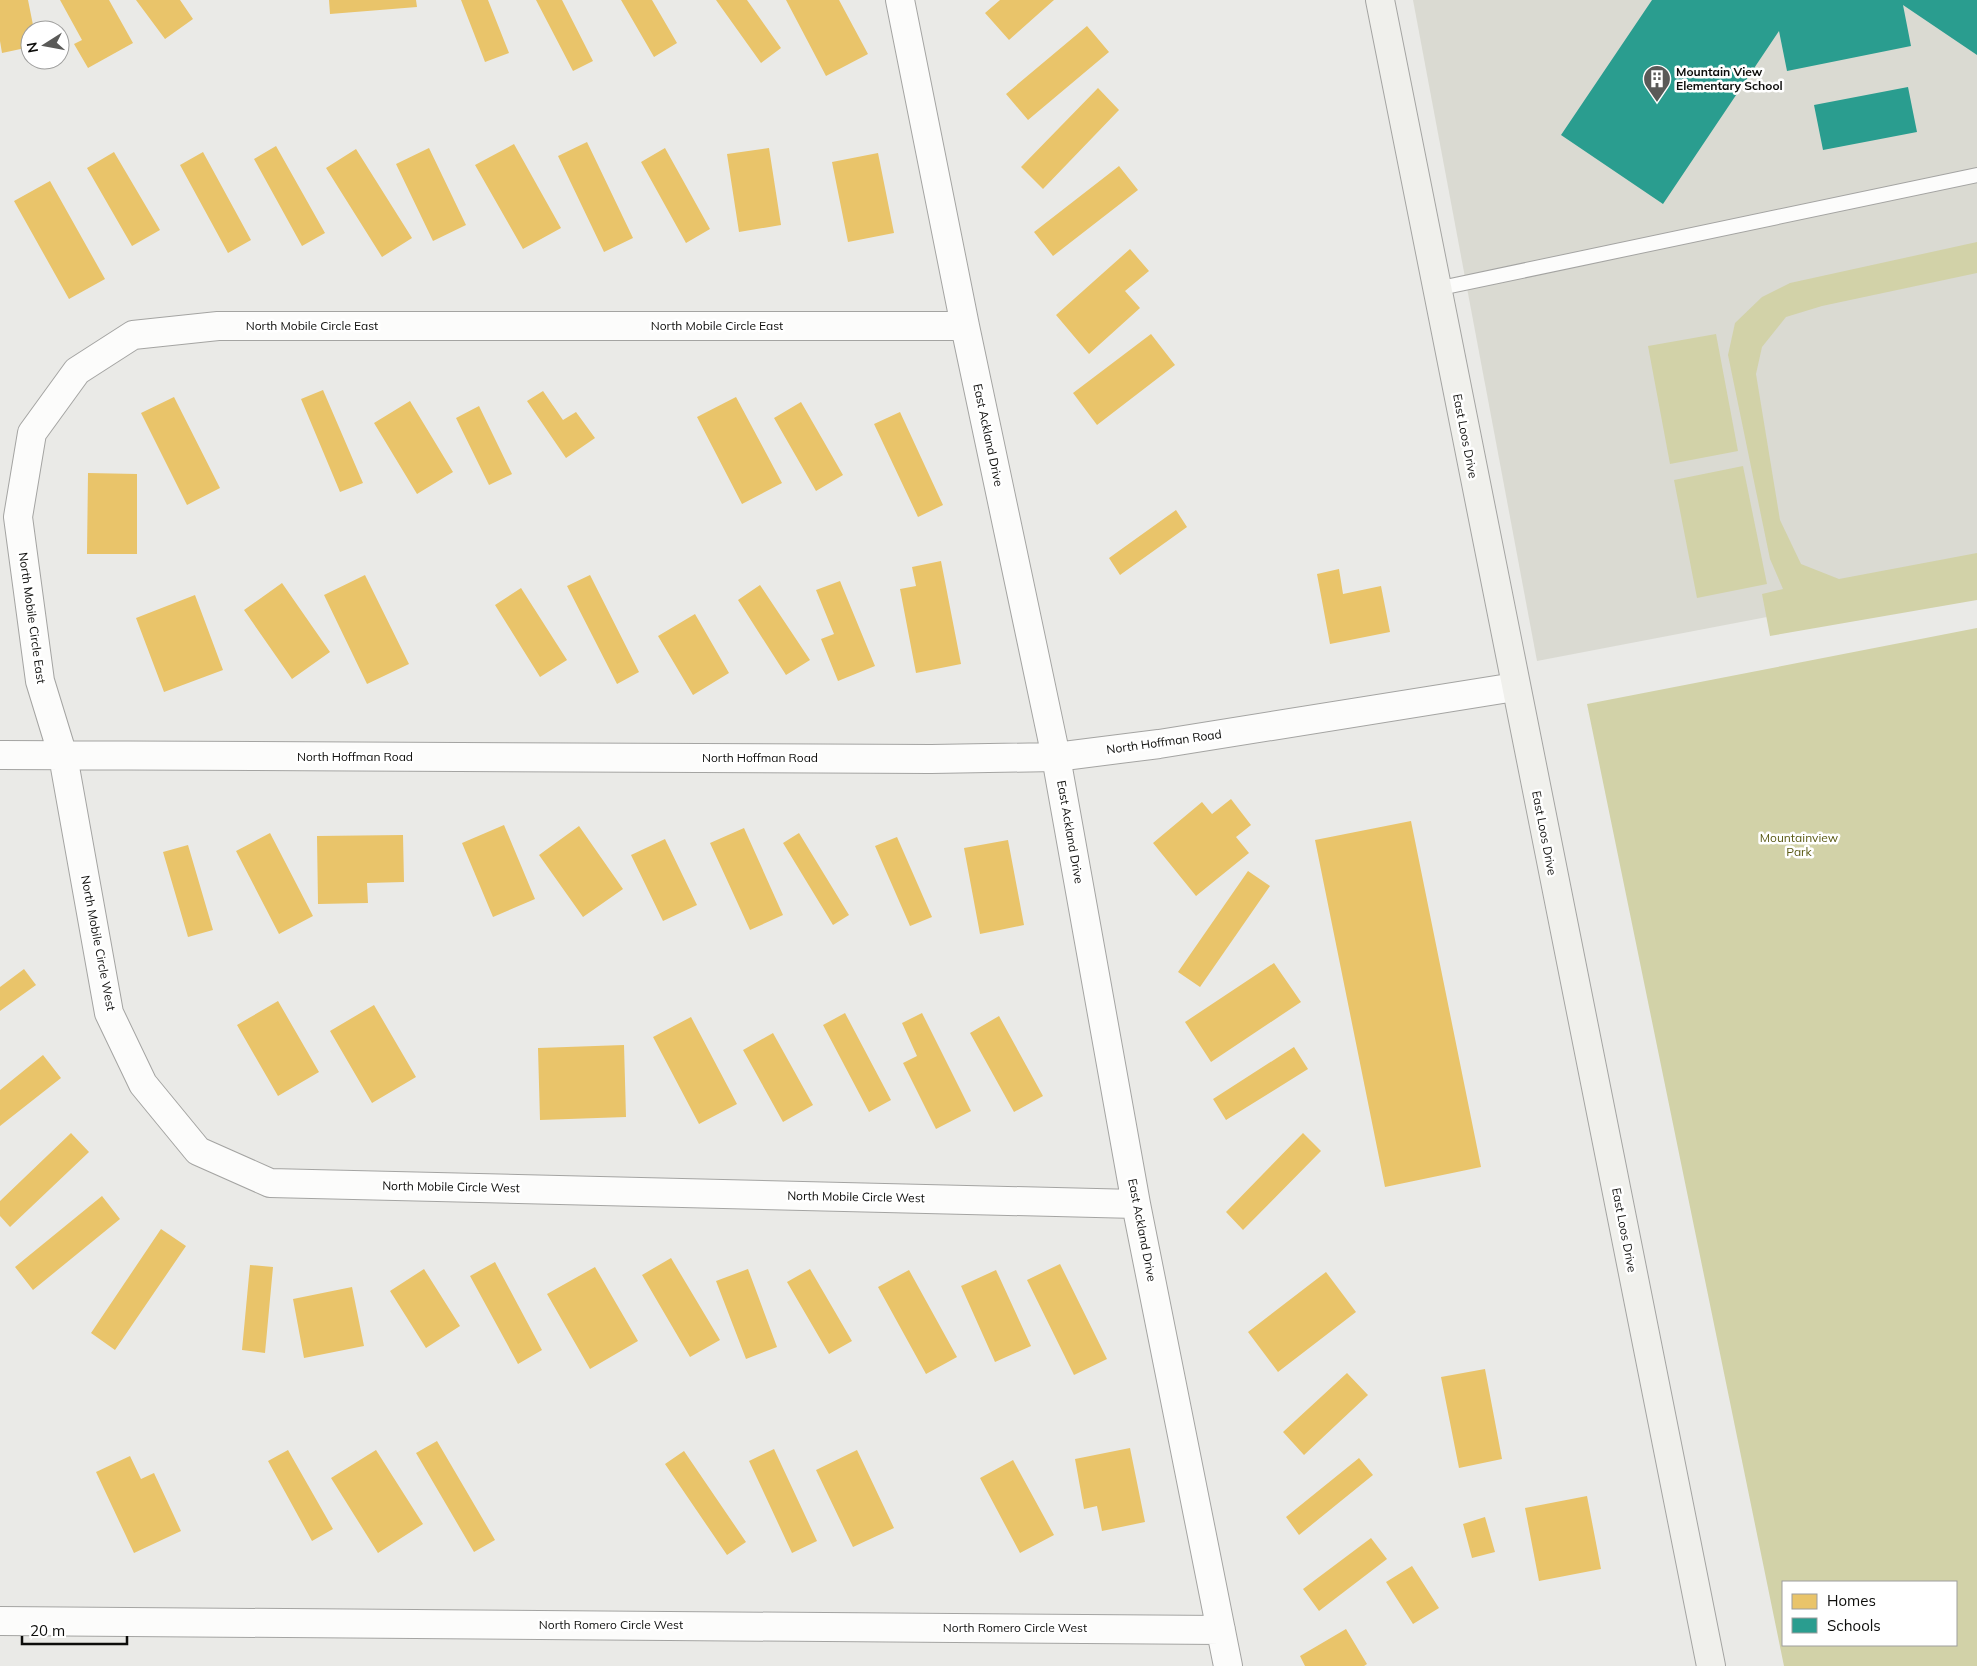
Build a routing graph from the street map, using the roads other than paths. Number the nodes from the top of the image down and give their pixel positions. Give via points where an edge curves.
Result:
1 (900, 0) edge
2 (1380, 0) edge
3 (1977, 175) edge
4 (1436, 289) junction
5 (965, 326) junction
6 (1515, 687) junction
7 (0, 755) edge
8 (63, 756) junction
9 (1056, 756) junction
10 (1136, 1204) junction
11 (0, 1621) edge
12 (1221, 1630) junction
13 (1228, 1666) edge
14 (1711, 1666) edge

1 - 5 street, East Ackland Drive
2 - 4 street, East Loos Drive
3 - 4 lane
4 - 6 street, East Loos Drive
5 - 8 street, North Mobile Circle East via 218,326 133,334 77,372 32,432 18,517 40,681
5 - 9 street, East Ackland Drive
6 - 9 street, North Hoffman Road via 1159,744
6 - 14 street, East Loos Drive
7 - 8 street, North Hoffman Road
8 - 9 street, North Hoffman Road via 921,759
8 - 10 street, North Mobile Circle West via 110,1012 143,1084 198,1150 270,1183
9 - 10 street, East Ackland Drive
10 - 12 street, East Ackland Drive
11 - 12 street, North Romero Circle West
12 - 13 street, East Ackland Drive

